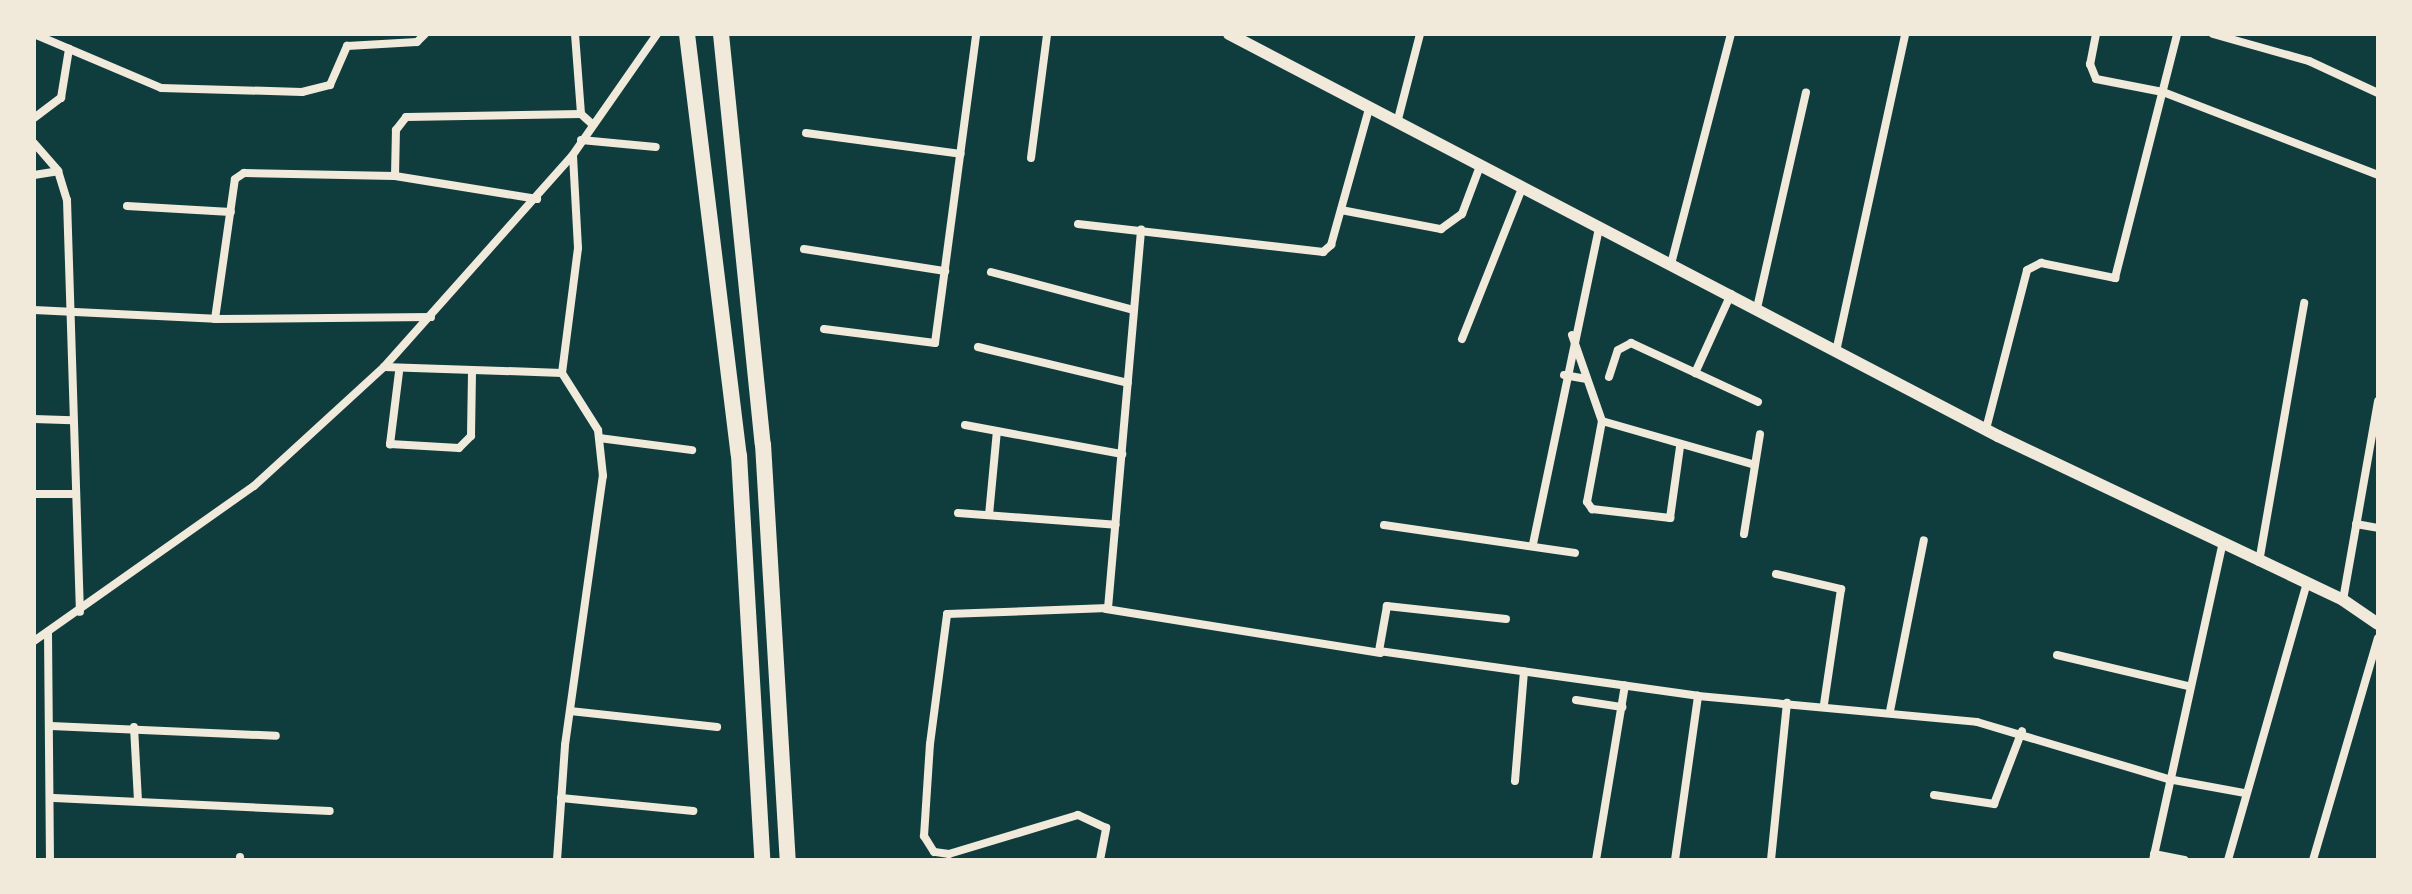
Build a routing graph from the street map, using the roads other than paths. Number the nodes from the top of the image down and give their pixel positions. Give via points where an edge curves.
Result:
1 (34, 34) edge
2 (425, 34) edge
3 (575, 34) edge
4 (657, 34) edge
5 (687, 34) edge
6 (721, 34) edge
7 (976, 34) edge
8 (1047, 34) edge
9 (1229, 34) edge
10 (1420, 34) edge
11 (1731, 34) edge
12 (1905, 34) edge
13 (2096, 34) edge
14 (2177, 34) edge
15 (2213, 34) edge
16 (69, 49) junction
17 (1806, 92) dead end
18 (2163, 92) junction
19 (2378, 93) edge
20 (1369, 109) junction
21 (581, 114) junction
22 (34, 118) edge
23 (591, 123) junction
24 (1397, 123) junction
25 (806, 133) dead end
26 (581, 140) junction
27 (34, 143) edge
28 (656, 147) dead end
29 (961, 154) junction
30 (572, 156) junction
31 (1031, 158) dead end
32 (1480, 166) junction
33 (58, 171) junction
34 (34, 175) edge
35 (2378, 175) edge
36 (395, 176) junction
37 (1522, 188) junction
38 (537, 199) junction
39 (127, 206) dead end
40 (1341, 210) junction
41 (231, 212) junction
42 (1078, 224) dead end
43 (1599, 227) junction
44 (1141, 229) junction
45 (804, 249) dead end
46 (1671, 264) junction
47 (945, 271) junction
48 (991, 272) dead end
49 (1731, 294) junction
50 (2304, 303) dead end
51 (1757, 308) junction
52 (34, 310) edge
53 (1134, 310) junction
54 (69, 313) junction
55 (432, 317) junction
56 (215, 319) junction
57 (824, 329) dead end
58 (1571, 334) junction
59 (1462, 339) dead end
60 (978, 347) dead end
61 (1837, 347) junction
62 (384, 367) junction
63 (472, 371) junction
64 (399, 372) junction
65 (562, 373) junction
66 (1695, 373) junction
67 (1564, 375) junction
68 (1609, 377) dead end
69 (1587, 379) junction
70 (1128, 383) junction
71 (2378, 401) edge
72 (1758, 402) dead end
73 (34, 419) edge
74 (72, 420) junction
75 (1602, 421) junction
76 (965, 425) dead end
77 (1986, 429) junction
78 (997, 431) junction
79 (1760, 434) dead end
80 (599, 438) junction
81 (1680, 447) junction
82 (692, 450) dead end
83 (1122, 454) junction
84 (1755, 465) junction
85 (34, 494) edge
86 (75, 494) junction
87 (958, 513) dead end
88 (989, 515) junction
89 (2356, 524) junction
90 (1116, 525) junction
91 (1384, 525) dead end
92 (2378, 528) edge
93 (1744, 534) dead end
94 (1924, 540) dead end
95 (1533, 544) junction
96 (2222, 547) junction
97 (1575, 553) dead end
98 (2259, 562) junction
99 (1776, 574) dead end
100 (2306, 586) junction
101 (2343, 600) junction
102 (1106, 609) junction
103 (80, 612) junction
104 (1506, 619) dead end
105 (2378, 624) edge
106 (48, 633) junction
107 (2378, 638) edge
108 (34, 641) edge
109 (1381, 653) junction
110 (2057, 655) dead end
111 (1524, 671) junction
112 (1625, 685) junction
113 (2188, 686) junction
114 (1698, 696) junction
115 (1576, 700) dead end
116 (1787, 703) junction
117 (1824, 704) junction
118 (1622, 707) junction
119 (570, 711) junction
120 (1890, 711) junction
121 (51, 726) junction
122 (134, 727) junction
123 (717, 727) dead end
124 (2022, 731) junction
125 (276, 736) dead end
126 (2168, 779) junction
127 (1515, 781) dead end
128 (2244, 793) junction
129 (1934, 795) dead end
130 (54, 798) junction
131 (561, 798) junction
132 (138, 800) junction
133 (330, 811) dead end
134 (693, 811) dead end
135 (2154, 857) edge
136 (50, 860) edge
137 (557, 860) edge
138 (762, 860) edge
139 (788, 860) edge
140 (1100, 860) edge
141 (1596, 860) edge
142 (1675, 860) edge
143 (1771, 860) edge
144 (2184, 860) edge
145 (2228, 860) edge
146 (2313, 860) edge

1 - 16 street
2 - 16 street via 417,42 347,46 330,85 302,92 161,88
3 - 21 street
4 - 23 street
5 - 138 highway via 739,455
6 - 139 highway via 763,444
7 - 29 street
8 - 31 street
9 - 20 main road
10 - 24 street
11 - 46 street
12 - 61 street
13 - 18 street via 2090,64 2096,79
14 - 18 street
15 - 19 street via 2309,61
16 - 22 street via 61,98
17 - 51 street
18 - 35 street
18 - 77 street via 2115,278 2041,263 2027,270
20 - 24 main road
20 - 40 street
21 - 23 street
21 - 36 street via 406,117 396,130
23 - 26 street
24 - 32 main road
25 - 29 street
26 - 28 street
26 - 30 street
27 - 33 street
29 - 47 street
30 - 38 street
30 - 65 street via 578,248
32 - 37 main road
32 - 40 street via 1462,214 1441,229
33 - 34 street
33 - 54 street via 67,200
36 - 38 street
36 - 41 street via 244,173 235,179
37 - 43 main road
37 - 59 street
38 - 55 street
39 - 41 street
40 - 44 street via 1331,245 1315,253 1257,239
41 - 56 street
42 - 44 street
43 - 46 main road
43 - 58 street
44 - 53 street
45 - 47 street
46 - 49 main road
47 - 57 street via 933,345
48 - 53 street
49 - 51 main road
49 - 66 street
50 - 98 street
51 - 61 main road
52 - 54 street
53 - 70 street
54 - 56 street
54 - 74 street
55 - 56 street
55 - 62 street
58 - 67 street
58 - 69 street
60 - 70 street
61 - 77 main road
62 - 64 street
62 - 103 street via 254,486
63 - 64 street
63 - 64 street via 471,436 459,448 390,444
63 - 65 street
65 - 80 street via 587,406
66 - 68 street via 1631,343 1618,350
66 - 72 street
67 - 69 street
67 - 95 street
69 - 75 street
70 - 83 street
71 - 89 street
73 - 74 street
74 - 86 street
75 - 81 street
75 - 81 street via 1587,502 1592,509 1670,518
76 - 78 street
77 - 96 main road
78 - 83 street
78 - 88 street
79 - 84 street
80 - 82 street
80 - 119 street via 599,531
81 - 84 street
83 - 90 street
84 - 93 street
85 - 86 street
86 - 103 street
87 - 88 street
88 - 90 street
89 - 92 street
89 - 101 street
90 - 102 street
91 - 95 street
94 - 120 street
95 - 97 street
96 - 98 main road
96 - 113 street
98 - 100 main road
99 - 117 street via 1841,589
100 - 101 main road
100 - 128 street
101 - 105 main road
102 - 109 street
102 - 140 street via 947,614 924,836 928,847 949,854 1092,816 1106,828
103 - 106 street
104 - 109 street via 1387,606
106 - 108 street
106 - 121 street
107 - 146 street
109 - 111 street
110 - 113 street
111 - 112 street
111 - 127 street
112 - 114 street
112 - 118 street
113 - 126 street
114 - 116 street
114 - 142 street
115 - 118 street
116 - 117 street
116 - 143 street
117 - 120 street
118 - 141 street
119 - 123 street
119 - 131 street
120 - 124 street
121 - 122 street
121 - 130 street
122 - 125 street
122 - 132 street
124 - 126 street
124 - 129 street via 1994,804
126 - 128 street
126 - 135 street
128 - 145 street
130 - 132 street
130 - 136 street
131 - 134 street
131 - 137 street
132 - 133 street
135 - 144 street

